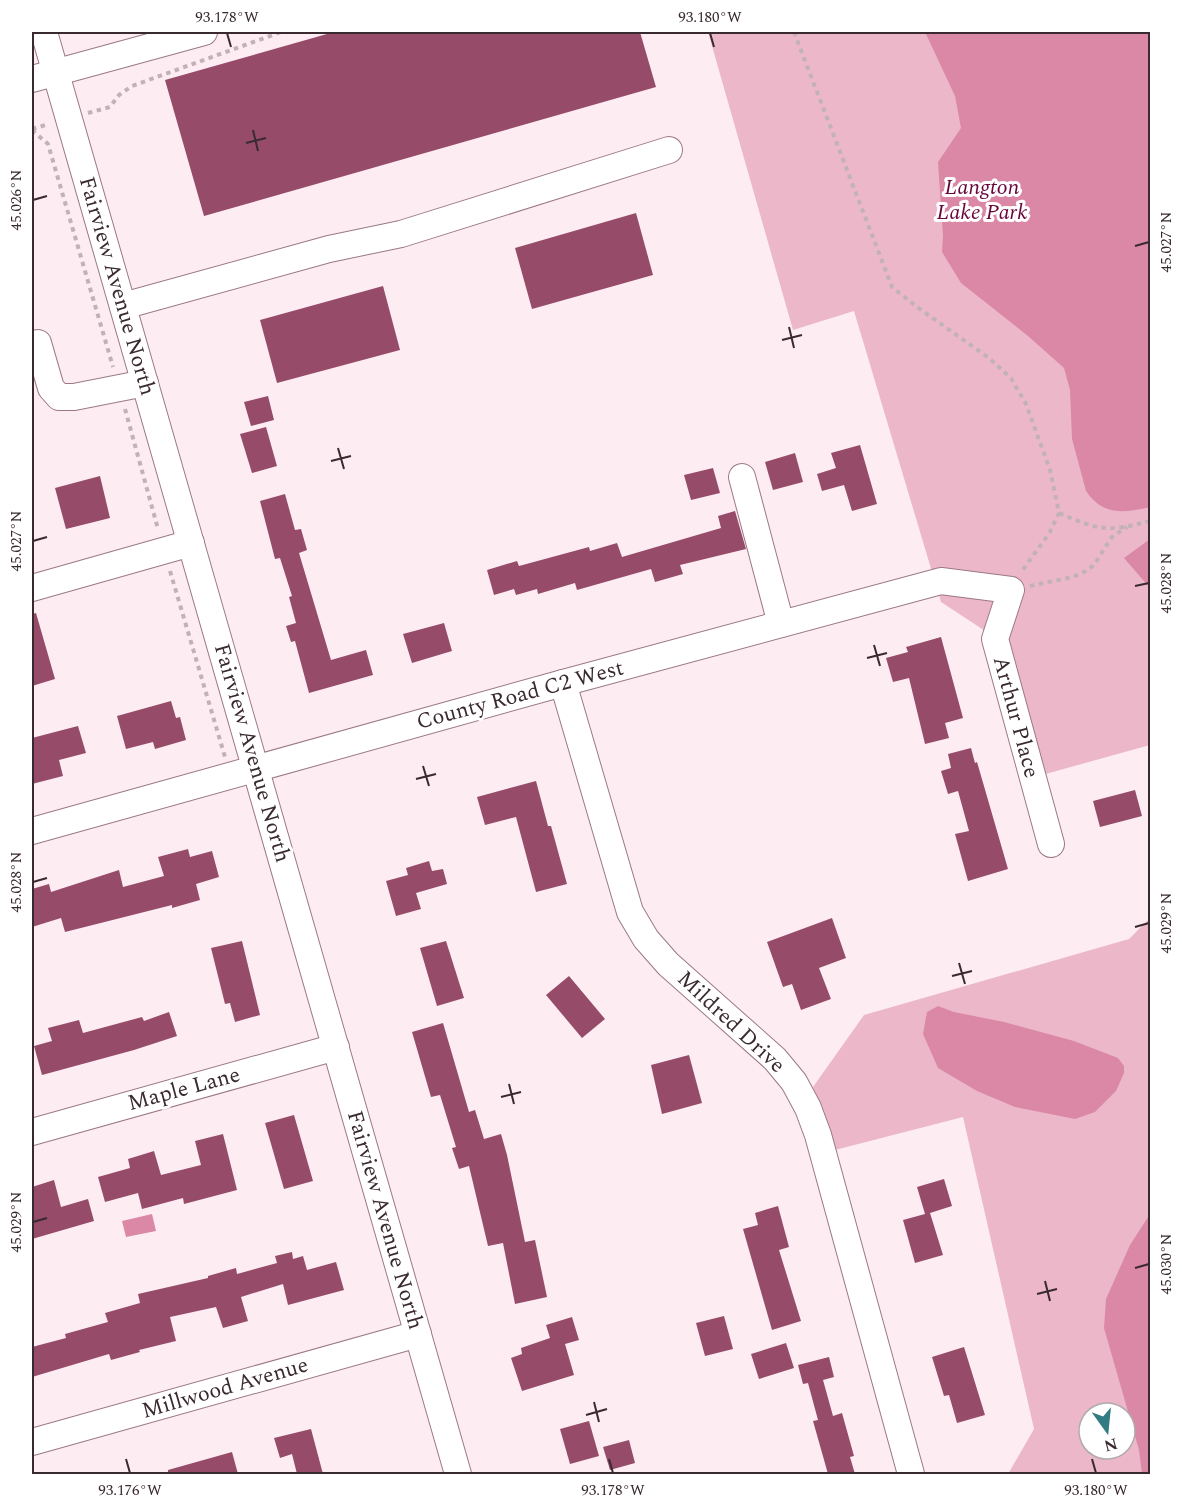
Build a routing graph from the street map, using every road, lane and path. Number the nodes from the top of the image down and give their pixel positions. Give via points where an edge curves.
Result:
1 (44, 32) edge
2 (204, 32) edge
3 (281, 32) edge
4 (794, 32) edge
5 (44, 75) edge
6 (110, 107) dead end
7 (32, 130) edge
8 (669, 150) dead end
9 (123, 306) junction
10 (38, 343) dead end
11 (145, 383) junction
12 (120, 389) junction
13 (742, 477) dead end
14 (1059, 513) junction
15 (1150, 521) edge
16 (1127, 527) junction
17 (191, 543) junction
18 (164, 551) junction
19 (32, 588) edge
20 (1011, 590) junction
21 (781, 624) junction
22 (563, 683) junction
23 (256, 769) junction
24 (231, 776) junction
25 (32, 831) edge
26 (1051, 844) dead end
27 (336, 1047) junction
28 (32, 1132) edge
29 (418, 1334) junction
30 (32, 1442) edge
31 (458, 1474) edge
32 (911, 1474) edge

1 - 5 street, Fairview Avenue North
2 - 5 street
3 - 6 path via 132,86
4 - 14 path via 892,287 1011,378 1037,431
5 - 9 street, Fairview Avenue North
7 - 12 path via 48,144
8 - 9 street via 401,234 329,249
9 - 11 street, Fairview Avenue North
10 - 12 street via 51,388 59,397
11 - 12 street
11 - 17 street, Fairview Avenue North
12 - 18 path
13 - 21 street
14 - 16 path via 1106,530
14 - 20 path
15 - 16 path
16 - 20 path via 1112,537 1086,571
17 - 18 street
17 - 23 street, Fairview Avenue North
18 - 19 street
18 - 24 path
20 - 21 street, County Road C2 West via 941,581
20 - 26 street, Arthur Place via 995,639
21 - 22 street, County Road C2 West
22 - 23 street, County Road C2 West
22 - 32 street, Mildred Drive via 630,912 646,939 690,985 775,1059 808,1108
23 - 24 street, County Road C2 West
23 - 27 street, Fairview Avenue North
24 - 25 street, County Road C2 West
27 - 28 street, Maple Lane
27 - 29 street, Fairview Avenue North
29 - 30 street, Millwood Avenue
29 - 31 street, Fairview Avenue North

